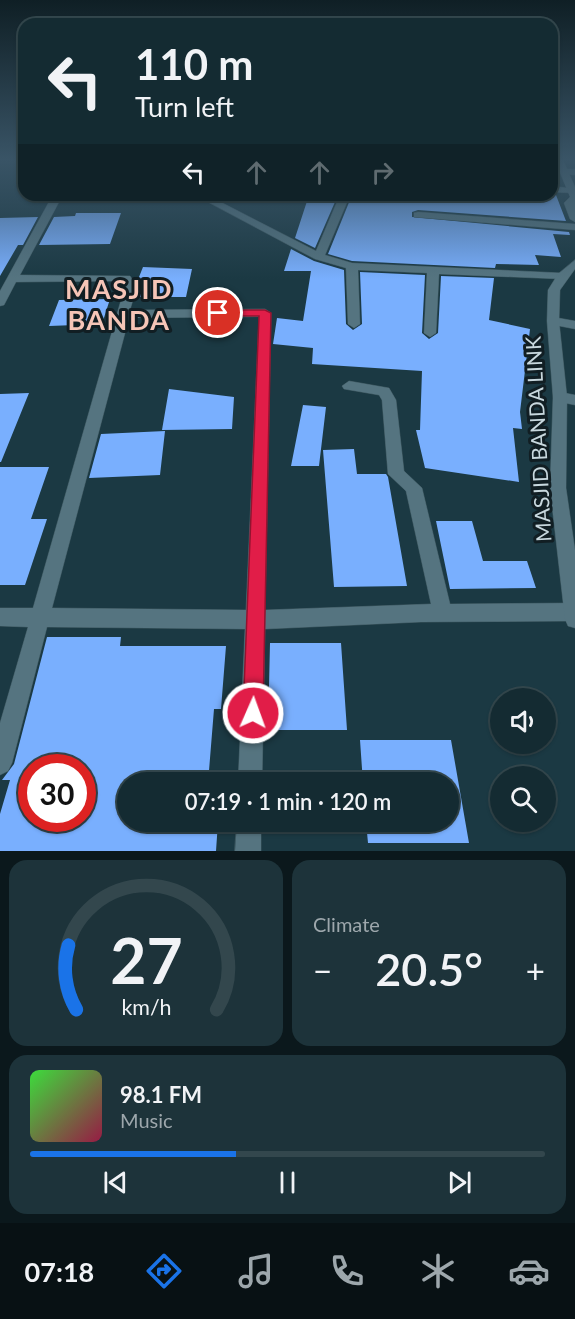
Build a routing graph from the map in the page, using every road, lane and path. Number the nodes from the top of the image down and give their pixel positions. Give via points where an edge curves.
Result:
1 (572, 200) edge
2 (54, 201) edge
3 (212, 201) edge
4 (342, 201) edge
5 (418, 215) dead end
6 (575, 219) edge
7 (575, 227) edge
8 (319, 257) junction
9 (575, 263) edge
10 (352, 266) junction
11 (433, 271) junction
12 (562, 276) junction
13 (12, 279) junction
14 (0, 302) edge
15 (122, 314) junction
16 (553, 321) junction
17 (354, 324) dead end
18 (575, 325) edge
19 (430, 333) dead end
20 (349, 386) dead end
21 (568, 398) edge
22 (570, 535) edge
23 (574, 612) edge
24 (443, 613) junction
25 (0, 617) edge
26 (40, 617) junction
27 (575, 619) edge
28 (256, 620) junction
29 (0, 763) edge
30 (250, 772) edge
31 (249, 832) edge
32 (248, 851) edge

1 - 6 street
2 - 13 street
3 - 8 street
4 - 8 street
5 - 7 street
8 - 10 street
9 - 12 street, MASJID BANDA LINK
10 - 11 street
10 - 17 street
11 - 12 street
11 - 19 street
12 - 16 street, MASJID BANDA LINK via 554,290
13 - 14 street
13 - 15 street via 126,278 131,286
15 - 26 street
15 - 28 street via 265,313
16 - 18 street
16 - 21 street, MASJID BANDA LINK
20 - 24 street via 384,391 389,400 396,474 414,489
21 - 22 street, MASJID BANDA LINK via 558,488
22 - 23 street, MASJID BANDA LINK
23 - 24 street
23 - 27 street, MASJID BANDA LINK
24 - 28 street
25 - 26 street
26 - 28 street
26 - 29 street
28 - 30 street
31 - 32 street

